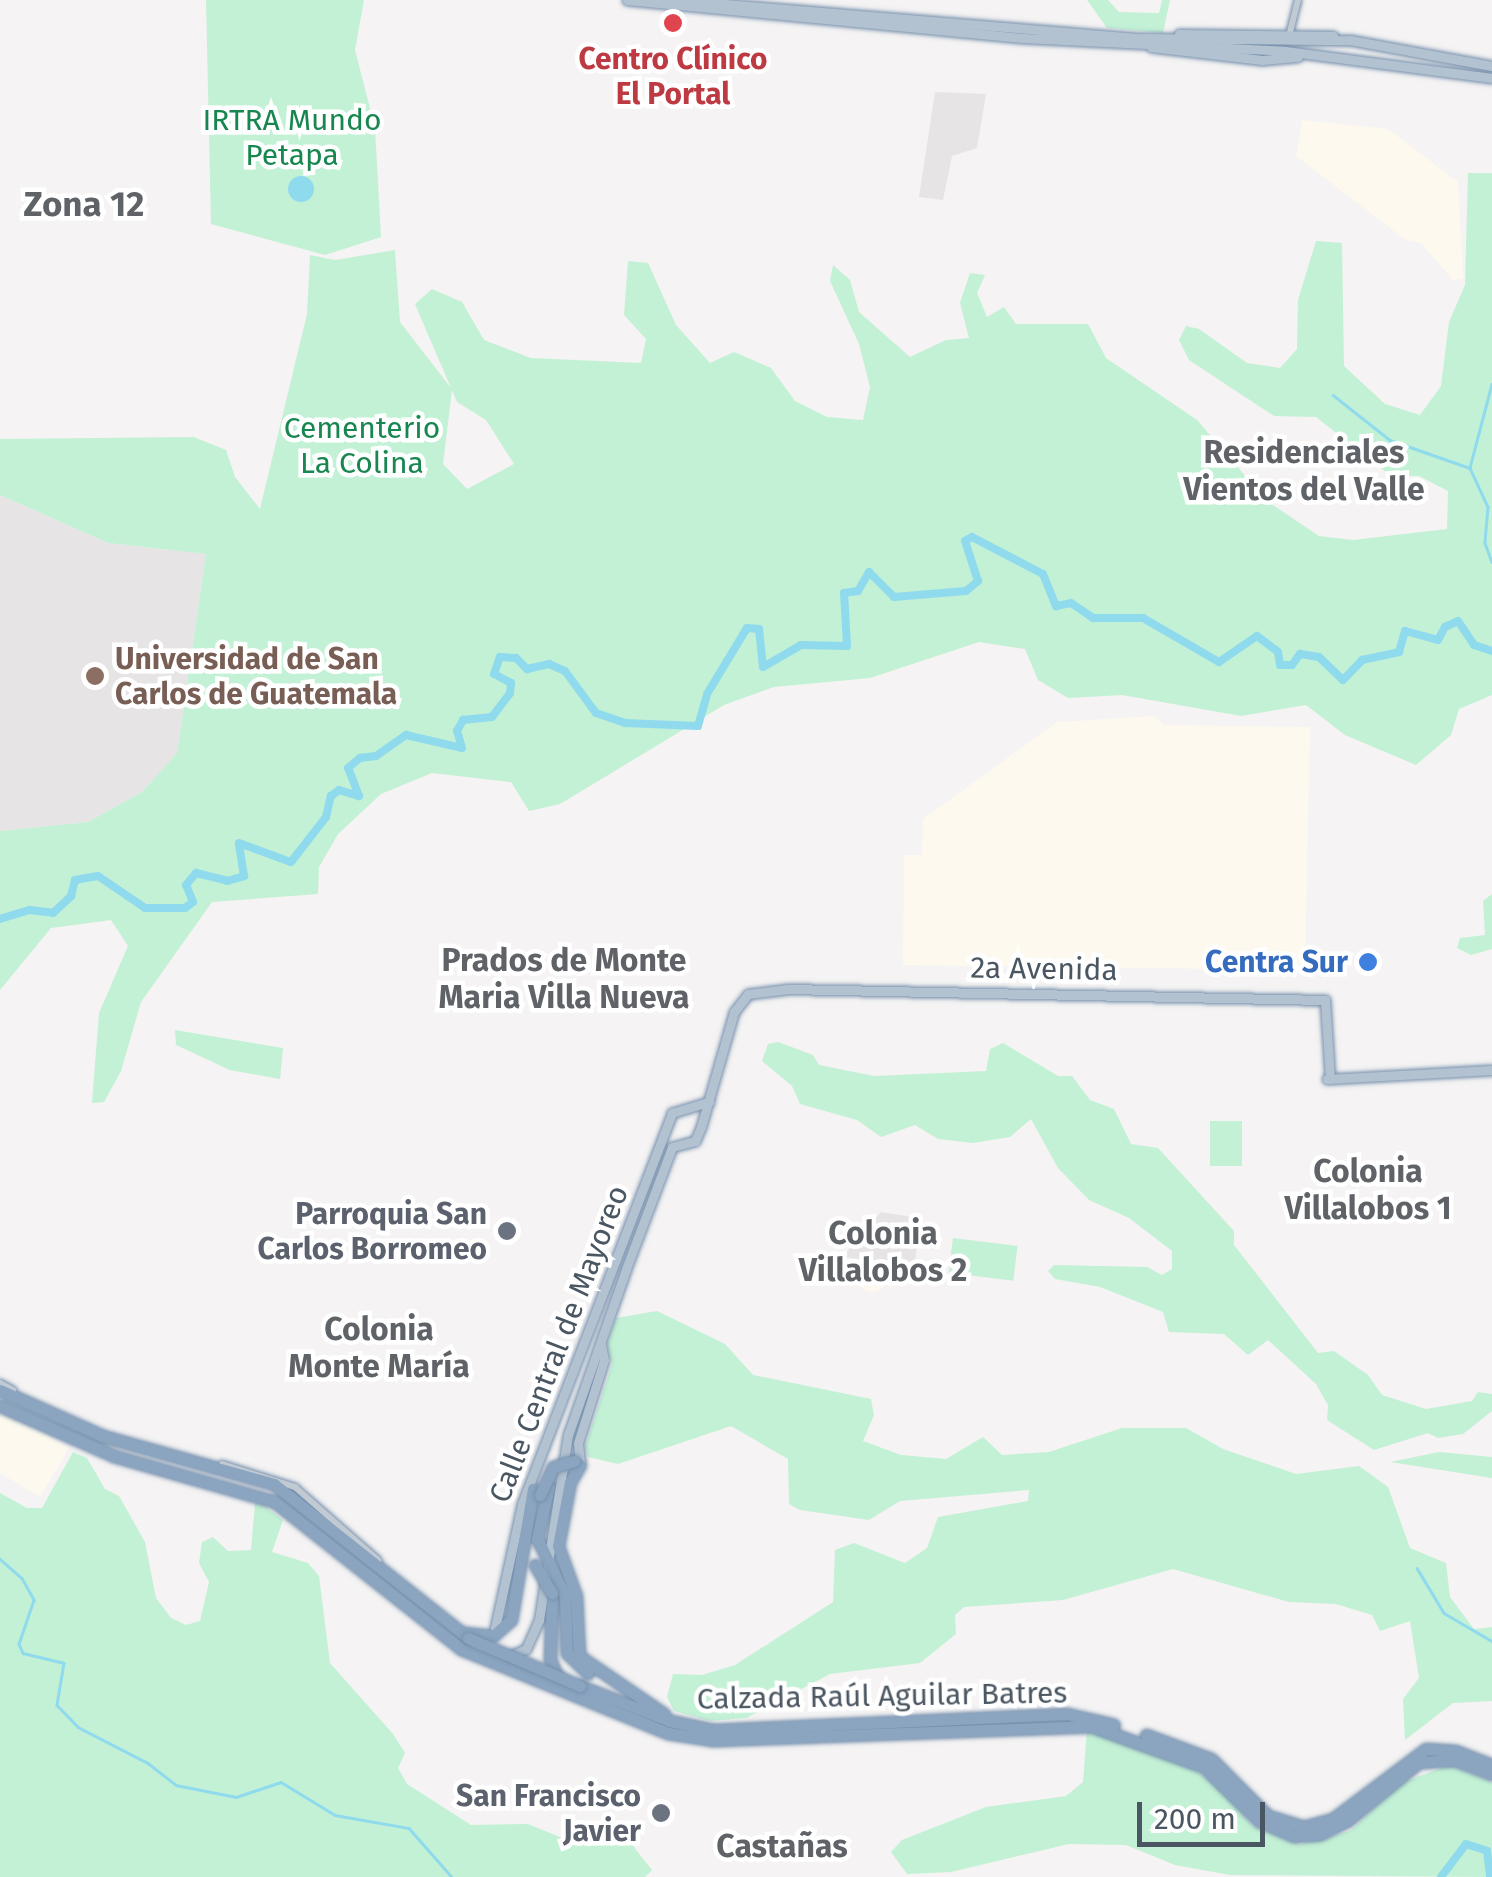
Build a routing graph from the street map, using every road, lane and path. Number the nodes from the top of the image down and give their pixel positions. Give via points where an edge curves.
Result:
1 (627, 0) edge
2 (676, 0) edge
3 (1298, 0) edge
4 (704, 9) junction
5 (940, 26) junction
6 (1286, 36) junction
7 (1163, 37) junction
8 (1356, 40) junction
9 (1149, 45) junction
10 (1410, 48) junction
11 (1281, 52) dead end
12 (1360, 64) junction
13 (1492, 66) edge
14 (1409, 67) junction
15 (1492, 78) edge
16 (1492, 1070) edge
17 (709, 1102) junction
18 (601, 1341) junction
19 (0, 1386) edge
20 (28, 1398) junction
21 (0, 1406) edge
22 (50, 1414) junction
23 (576, 1464) junction
24 (536, 1492) junction
25 (306, 1501) junction
26 (527, 1528) junction
27 (517, 1561) junction
28 (543, 1562) junction
29 (471, 1634) junction
30 (567, 1653) junction
31 (483, 1659) junction
32 (552, 1666) junction
33 (567, 1693) junction
34 (667, 1720) junction
35 (1185, 1753) junction
36 (1492, 1765) edge
37 (1492, 1774) edge

1 - 4 main road
2 - 4 main road
3 - 6 street
4 - 5 main road
5 - 7 main road
5 - 9 main road
6 - 7 main road
6 - 8 main road
7 - 8 main road
8 - 10 main road
8 - 12 main road via 1345,42 1342,51 1344,59
9 - 11 main road
9 - 12 main road
10 - 13 main road
10 - 14 main road via 1416,58
12 - 14 main road
14 - 15 main road
16 - 17 main road, 2a Avenida via 1328,1080 1324,1001 766,990 748,994 736,1008
17 - 18 main road, Calle Central de Mayoreo via 694,1140 672,1147
17 - 24 main road, Calle Central de Mayoreo via 672,1113
18 - 23 main road via 604,1364
18 - 28 main road, Calle Central de Mayoreo via 568,1435
19 - 20 street
19 - 22 highway, Calzada Raúl Aguilar Batres
20 - 22 highway
20 - 25 street via 100,1430 275,1478
21 - 31 highway, Calzada Raúl Aguilar Batres via 114,1456 275,1502 441,1637
22 - 25 highway, Calzada Raúl Aguilar Batres via 103,1436 256,1477
23 - 24 highway, bridge via 552,1467
23 - 28 highway, bridge via 550,1482 539,1545
23 - 34 highway via 558,1546 576,1596 579,1656
24 - 26 highway
24 - 27 main road, Calle Central de Mayoreo via 522,1504
25 - 29 highway, Calzada Raúl Aguilar Batres
26 - 27 highway
26 - 28 highway
27 - 29 highway via 512,1620 496,1635
28 - 30 highway via 567,1602
28 - 31 main road, Calle Central de Mayoreo via 527,1646
28 - 32 highway, bridge via 552,1593
29 - 34 highway, Calzada Raúl Aguilar Batres, bridge
30 - 32 highway
30 - 34 highway via 580,1669
31 - 33 highway, Calzada Raúl Aguilar Batres
32 - 33 highway
33 - 35 highway, Calzada Raúl Aguilar Batres via 668,1733 701,1738 1072,1724
34 - 35 highway, Calzada Raúl Aguilar Batres via 714,1730 1068,1714
35 - 36 highway via 1231,1773 1268,1816 1303,1827 1333,1820 1426,1749 1456,1751
35 - 37 highway via 1223,1779 1259,1820 1294,1836 1320,1834 1347,1821 1419,1762 1456,1760

